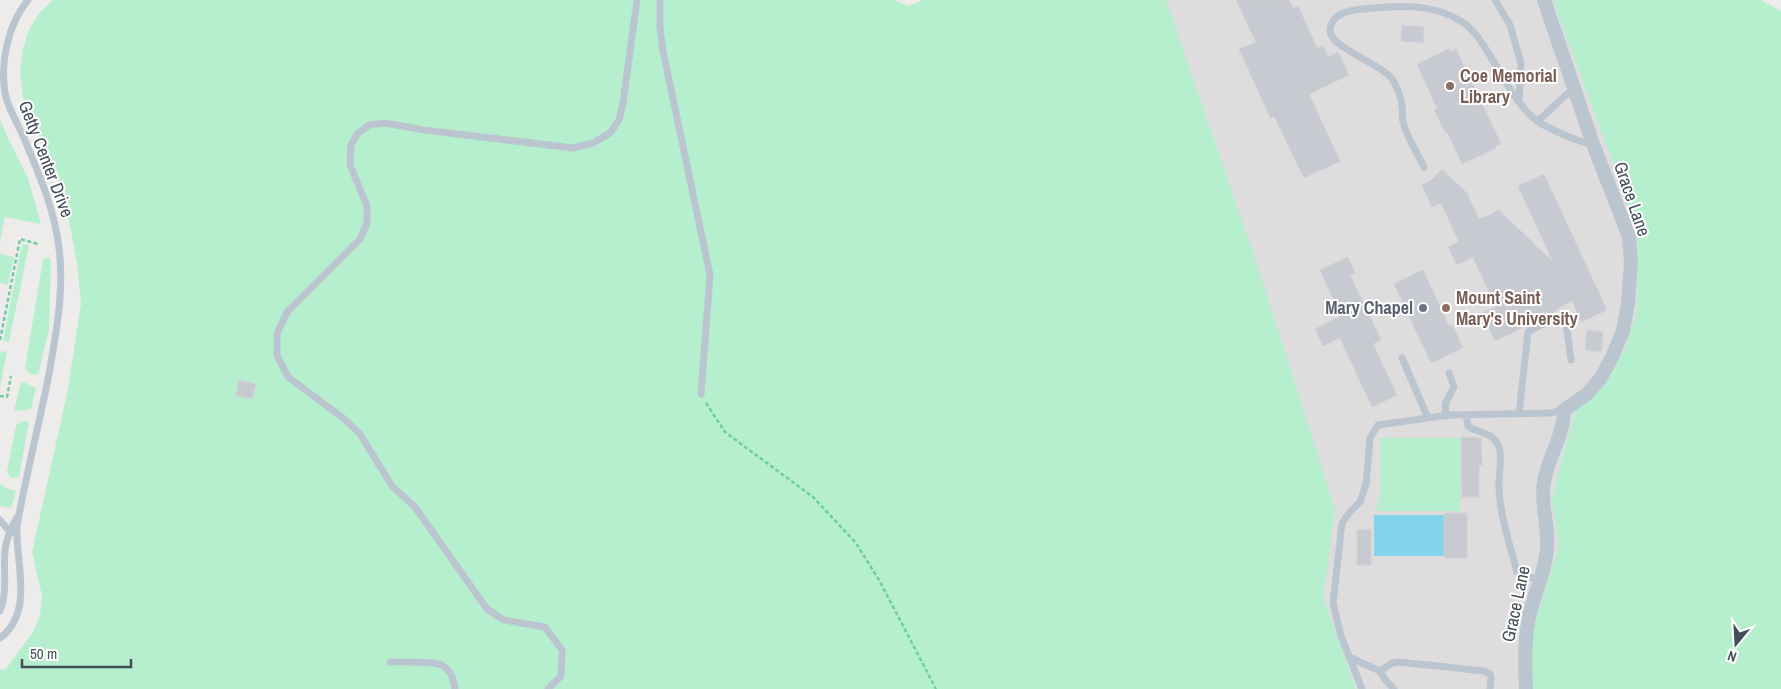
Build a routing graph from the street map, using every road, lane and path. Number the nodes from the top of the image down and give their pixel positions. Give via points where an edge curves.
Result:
1 (28, 0) edge
2 (638, 0) edge
3 (660, 0) edge
4 (1495, 0) edge
5 (1544, 0) edge
6 (1575, 89) junction
7 (1519, 100) junction
8 (1538, 121) junction
9 (1593, 144) junction
10 (1424, 166) dead end
11 (38, 244) dead end
12 (0, 340) edge
13 (1402, 358) dead end
14 (1571, 360) dead end
15 (1449, 373) dead end
16 (11, 376) dead end
17 (700, 394) joint
18 (0, 396) edge
19 (1564, 410) junction
20 (1519, 414) junction
21 (1466, 415) junction
22 (1446, 416) junction
23 (1428, 418) junction
24 (20, 511) junction
25 (0, 520) edge
26 (10, 531) junction
27 (16, 539) junction
28 (0, 545) edge
29 (4, 557) junction
30 (1540, 581) junction
31 (0, 611) edge
32 (0, 638) edge
33 (1349, 657) junction
34 (390, 662) dead end
35 (1380, 671) junction
36 (456, 689) edge
37 (548, 689) edge
38 (936, 689) edge
39 (1362, 689) edge
40 (1394, 689) edge
41 (1490, 689) edge
42 (1526, 689) edge

1 - 24 lane, Getty Center Drive via 9,36 4,85 7,101 53,216 61,278 55,340
2 - 37 lane via 619,120 610,134 593,143 573,148 384,123 369,125 357,134 351,145 350,165 367,206 367,223 360,239 287,312 277,334 277,355 288,377 360,434 392,486 415,507 487,609 504,620 545,627 562,650 561,676
3 - 17 lane via 663,51 710,275
4 - 7 lane via 1510,24 1521,63
5 - 6 street, Grace Lane
6 - 8 lane
6 - 9 street, Grace Lane
7 - 8 lane
7 - 10 lane via 1479,38 1464,23 1445,13 1427,8 1374,7 1339,15 1333,21 1330,35 1343,48 1378,67 1393,80 1402,106 1402,120
8 - 9 lane via 1586,144
9 - 19 street, Grace Lane via 1629,237 1628,303 1622,331 1600,379
11 - 12 path via 20,239
13 - 23 lane
14 - 20 lane via 1564,320 1557,317 1528,332
15 - 22 lane via 1454,387 1445,404
16 - 18 path via 7,397
17 - 38 path via 725,432 813,497 856,542
19 - 20 lane
19 - 30 street, Grace Lane via 1564,424 1544,481 1542,498 1548,548
20 - 21 lane
21 - 22 lane
21 - 30 lane via 1468,426 1496,440 1499,448 1501,503 1517,572
22 - 23 lane
23 - 33 lane via 1378,425 1370,438 1366,484 1360,502 1342,523 1333,603
24 - 26 lane, Getty Center Drive
24 - 27 lane, Getty Center Drive
25 - 26 lane
26 - 27 lane
26 - 29 lane, Getty Center Drive
27 - 32 lane, Getty Center Drive via 21,591 13,624
28 - 29 lane
29 - 31 lane, Getty Center Drive via 6,581
30 - 42 street, Grace Lane via 1524,644
33 - 35 lane
33 - 39 lane
34 - 36 lane via 443,666 453,678
35 - 40 lane
35 - 41 lane via 1398,662 1484,671 1490,674

